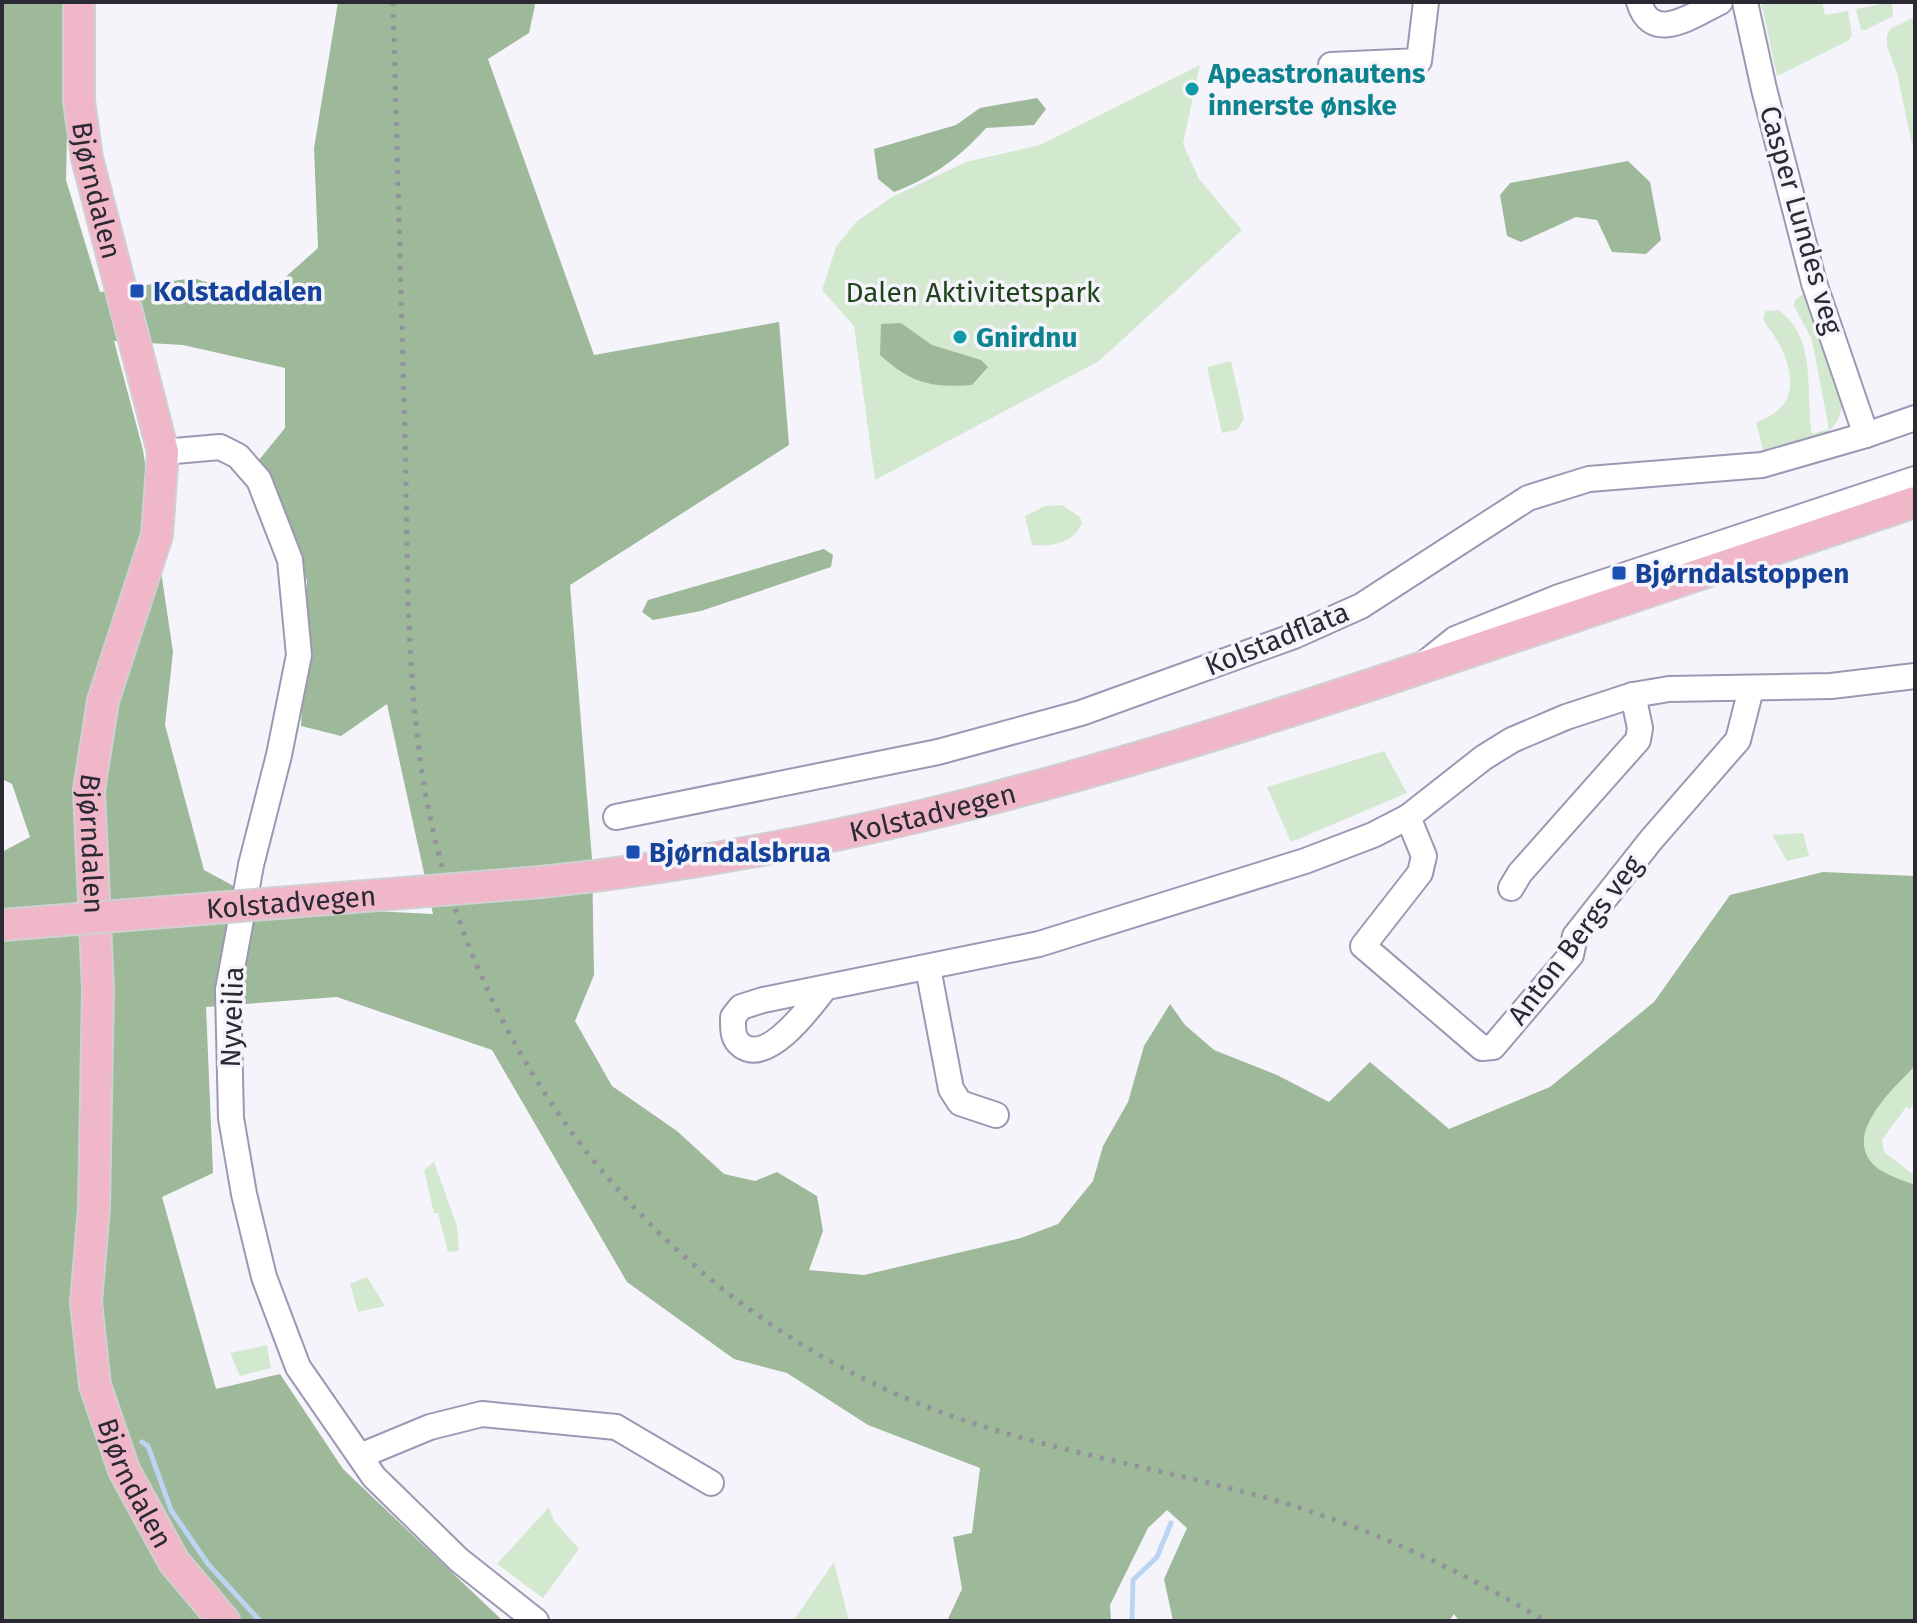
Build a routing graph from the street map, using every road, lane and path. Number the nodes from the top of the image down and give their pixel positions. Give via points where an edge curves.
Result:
1 (79, 2) edge
2 (1426, 2) edge
3 (1639, 2) edge
4 (1720, 2) edge
5 (1745, 2) edge
6 (1331, 65) dead end
7 (1915, 418) edge
8 (1866, 435) junction
9 (163, 452) junction
10 (1915, 479) edge
11 (1915, 502) edge
12 (1418, 669) junction
13 (1915, 676) edge
14 (1751, 689) junction
15 (1633, 695) junction
16 (616, 817) dead end
17 (1408, 817) junction
18 (1511, 888) dead end
19 (2, 925) edge
20 (928, 968) junction
21 (825, 988) dead end
22 (996, 1115) dead end
23 (360, 1456) junction
24 (711, 1483) dead end
25 (224, 1621) edge
26 (536, 1621) edge

1 - 9 main road, Bjørndalen via 79,101 87,158
2 - 6 street via 1419,61
3 - 4 street via 1649,21 1662,26
5 - 8 street, Casper Lundes veg via 1814,283
7 - 8 street, Kolstadflata
8 - 16 street, Kolstadflata via 1762,465 1589,479 1528,498 1361,606 1294,636 1081,713 938,752
9 - 23 street, Nyveilia via 220,447 238,456 259,480 290,560 299,655 228,990 231,1118 244,1194 276,1311 298,1367
9 - 25 main road, Bjørndalen via 157,535 103,701 89,790 98,989 94,1208 86,1302 95,1385 124,1470 174,1562
10 - 12 street, Kolstadvegen via 1559,597 1455,639
11 - 12 main road, Kolstadvegen
12 - 19 main road, Kolstadvegen, bridge via 1114,767 938,814 708,860 541,882
13 - 14 street
14 - 15 street via 1669,689
14 - 17 street, Anton Bergs veg via 1738,740 1575,936 1571,955 1488,1049 1363,946 1420,873 1424,856
15 - 17 street via 1512,740
15 - 18 street via 1638,740
17 - 20 street via 1305,861 1039,944
20 - 21 street
20 - 22 street via 951,1089 960,1103
23 - 24 street via 430,1427 482,1414 616,1427
23 - 26 street, Nyveilia via 374,1477 459,1560

